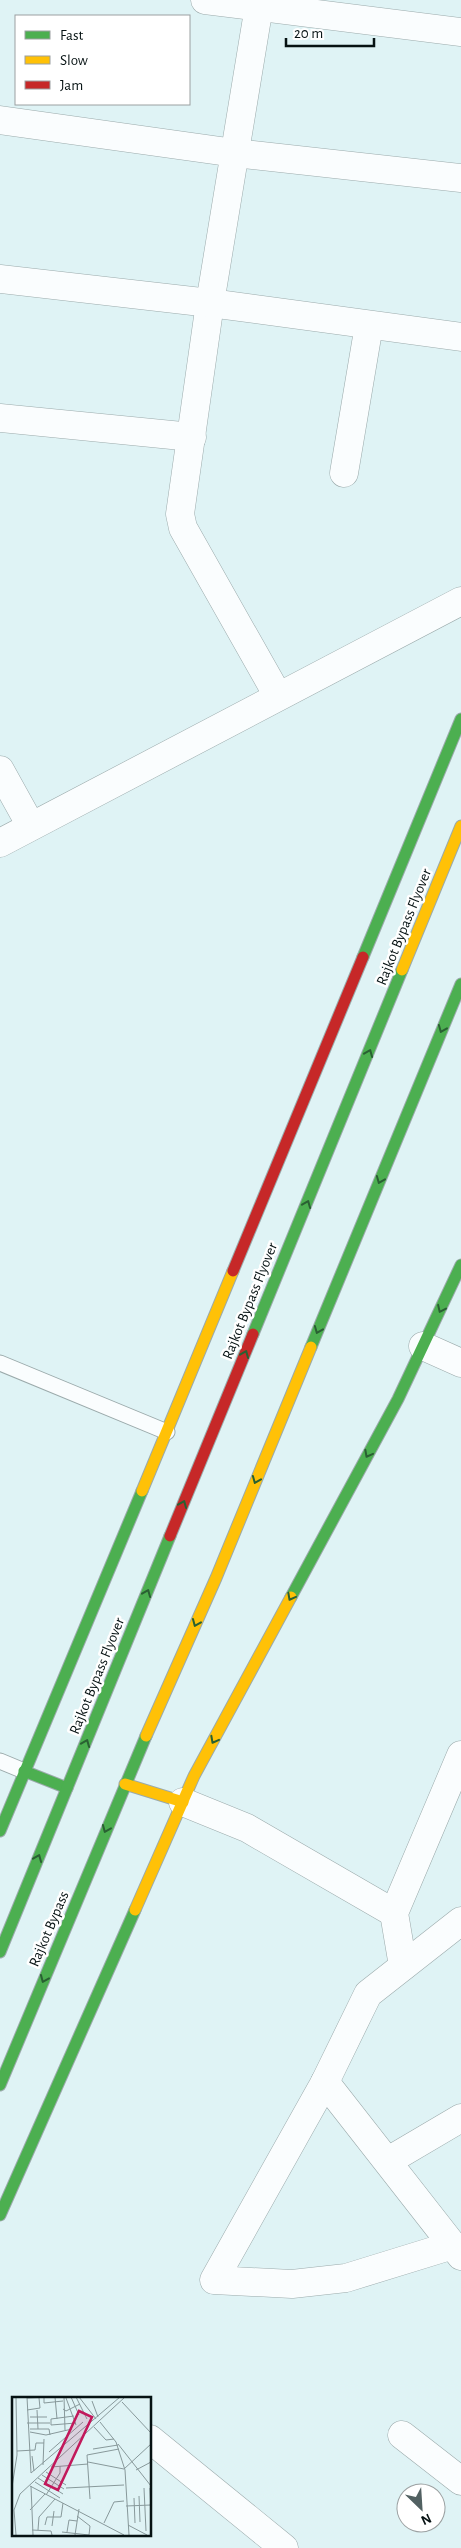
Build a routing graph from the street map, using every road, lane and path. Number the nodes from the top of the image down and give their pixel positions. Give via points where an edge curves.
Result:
1 (205, 0) edge
2 (259, 3) edge
3 (461, 32) edge
4 (0, 120) edge
5 (235, 154) junction
6 (461, 178) edge
7 (0, 279) edge
8 (210, 303) junction
9 (370, 325) junction
10 (461, 337) edge
11 (0, 418) edge
12 (192, 437) junction
13 (344, 473) dead end
14 (461, 601) edge
15 (278, 696) junction
16 (461, 719) edge
17 (0, 770) edge
18 (31, 826) junction
19 (461, 826) edge
20 (0, 843) edge
21 (461, 984) edge
22 (461, 1265) edge
23 (423, 1346) junction
24 (461, 1362) edge
25 (0, 1363) edge
26 (167, 1432) junction
27 (461, 1755) edge
28 (0, 1761) edge
29 (24, 1771) junction
30 (125, 1784) junction
31 (67, 1788) junction
32 (183, 1802) junction
33 (0, 1831) edge
34 (25, 1890) junction
35 (6, 1904) dead end
36 (394, 1913) junction
37 (461, 1921) edge
38 (0, 1952) edge
39 (403, 1966) junction
40 (326, 2082) junction
41 (0, 2085) edge
42 (461, 2118) edge
43 (388, 2161) junction
44 (0, 2215) edge
45 (457, 2251) edge
46 (402, 2435) dead end
47 (151, 2440) edge
48 (461, 2481) edge
49 (284, 2548) edge

1 - 2 street
2 - 3 street
2 - 5 street
4 - 5 street
5 - 6 street
5 - 8 street
7 - 8 street
8 - 9 street
8 - 12 street
9 - 10 street
9 - 13 street
11 - 12 street
12 - 15 street via 180,502 183,528
14 - 15 street
15 - 18 street
16 - 26 main road
17 - 18 street
18 - 20 street
31 -> 19 main road, Rajkot Bypass Flyover
21 -> 30 main road via 216,1578
22 -> 23 main road
23 - 24 street
23 -> 32 main road via 398,1399 194,1776
25 - 26 lane
26 - 29 main road
27 - 36 street
28 - 29 lane
29 - 31 main road
29 - 33 main road
30 - 32 main road
30 -> 41 main road, Rajkot Bypass
34 -> 31 main road
32 - 36 street via 247,1828
32 - 44 main road
34 - 35 main road
34 - 38 main road
36 - 39 street
37 - 39 street
39 - 40 street via 368,1994
40 - 43 street
40 - 45 street via 214,2280 292,2284 346,2278
42 - 43 street
43 - 45 street
46 - 48 street
47 - 49 street

